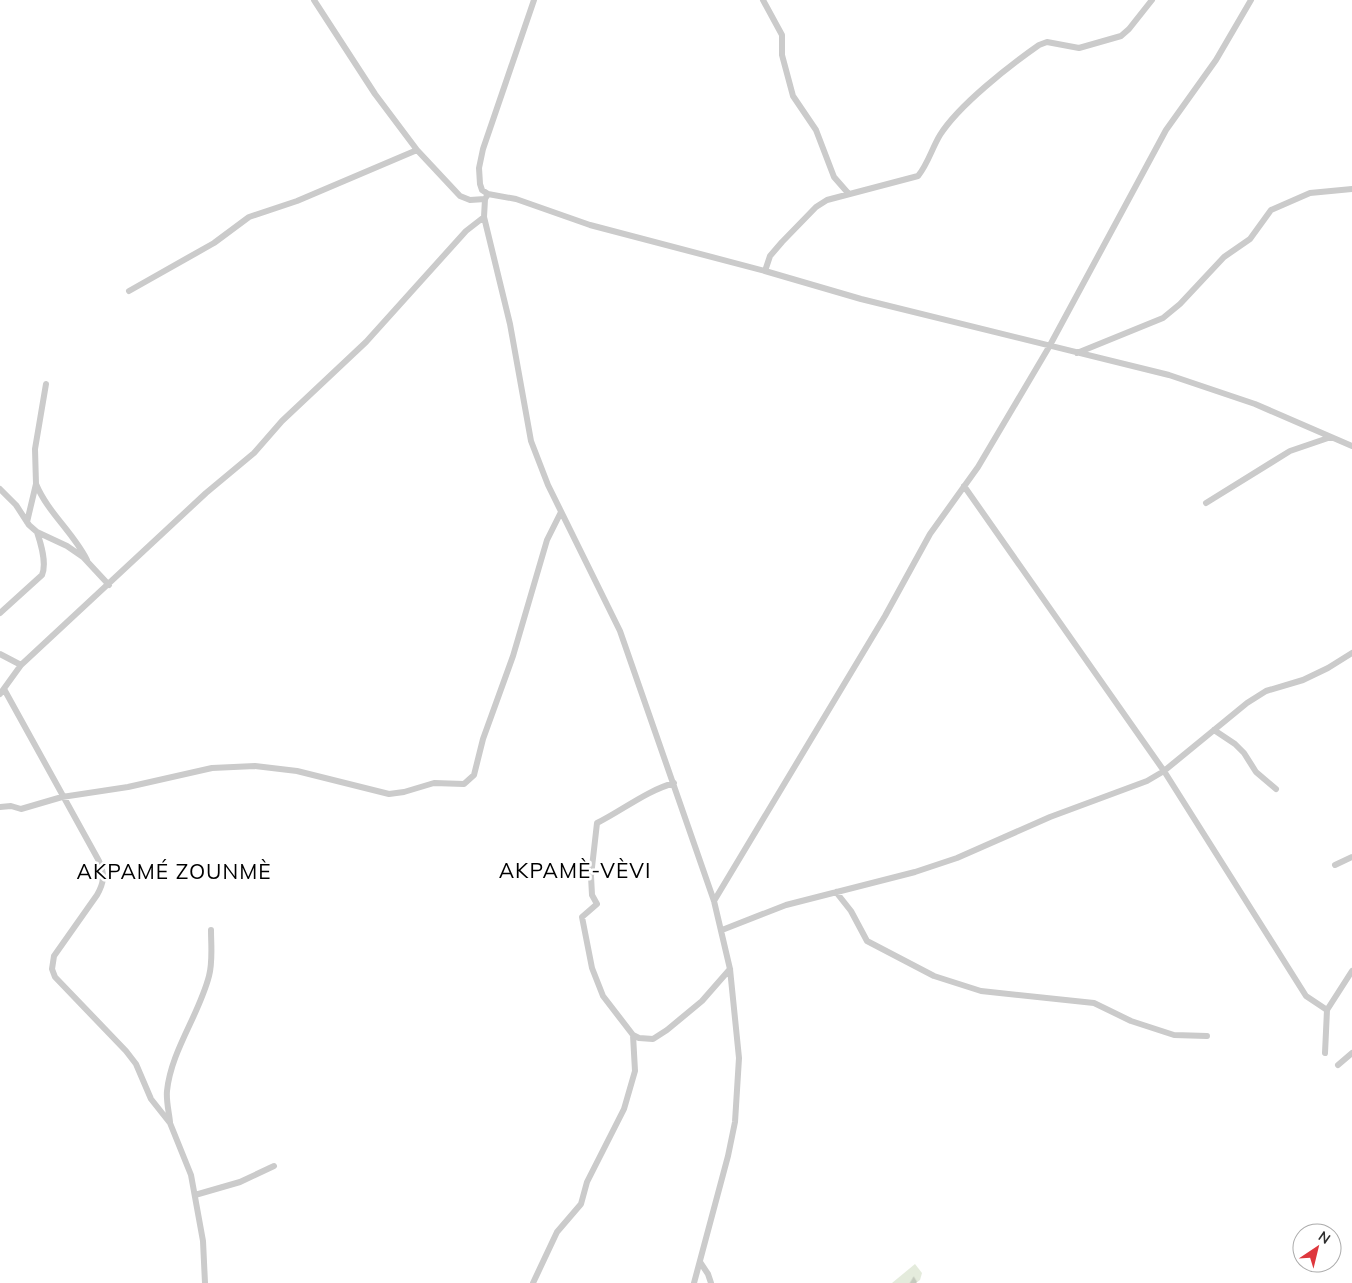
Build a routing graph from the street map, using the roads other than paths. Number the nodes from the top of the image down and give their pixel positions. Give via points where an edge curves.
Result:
1 (314, 0) edge
2 (534, 0) edge
3 (763, 0) edge
4 (1152, 0) edge
5 (1252, 0) edge
6 (417, 150) junction
7 (1352, 189) edge
8 (848, 193) junction
9 (487, 197) junction
10 (484, 218) junction
11 (765, 271) junction
12 (129, 291) dead end
13 (1049, 346) junction
14 (1077, 353) junction
15 (46, 384) dead end
16 (1331, 437) junction
17 (1352, 446) edge
18 (36, 484) junction
19 (964, 486) junction
20 (0, 489) edge
21 (1206, 503) dead end
22 (561, 512) junction
23 (27, 522) junction
24 (37, 532) junction
25 (89, 563) junction
26 (109, 585) junction
27 (0, 613) edge
28 (1352, 653) edge
29 (0, 654) edge
30 (21, 664) junction
31 (2, 691) edge
32 (1214, 730) junction
33 (1164, 771) junction
34 (674, 783) junction
35 (1276, 789) dead end
36 (62, 797) junction
37 (0, 807) edge
38 (1352, 857) edge
39 (1335, 864) dead end
40 (836, 892) junction
41 (714, 901) junction
42 (211, 930) dead end
43 (722, 930) junction
44 (730, 969) junction
45 (1352, 971) edge
46 (1327, 1010) junction
47 (633, 1035) junction
48 (1207, 1036) dead end
49 (1325, 1053) dead end
50 (1352, 1054) edge
51 (1338, 1065) dead end
52 (170, 1123) junction
53 (274, 1166) dead end
54 (195, 1195) junction
55 (700, 1262) junction
56 (205, 1283) edge
57 (533, 1283) edge
58 (694, 1283) edge
59 (711, 1283) edge

1 - 6 street via 375,94
2 - 9 street via 483,149 480,184
3 - 8 street via 782,35 782,55 793,96 816,130 834,177
4 - 8 street via 1121,36 1079,48 1047,42 1029,52 950,122 918,176
5 - 13 street via 1216,60 1166,130
6 - 9 street via 460,196 470,200
6 - 12 street via 297,201 249,217 214,243
7 - 14 street via 1310,193 1271,210 1250,239 1224,257 1163,318
8 - 11 street via 827,200 816,208 770,256
9 - 10 street
9 - 11 street via 516,199 590,225
10 - 22 street via 510,324 531,441
10 - 26 street via 466,231 366,342 282,421 254,453 206,493
11 - 13 street via 861,299
13 - 14 street
13 - 19 street
14 - 16 street via 1169,375 1255,404
15 - 18 street via 35,449
16 - 17 street
16 - 21 street via 1290,451
18 - 23 street
18 - 25 street
19 - 33 street
19 - 41 street via 930,534 885,616
20 - 23 street
22 - 34 street via 620,631
22 - 36 street via 547,540 513,656 470,782 456,785 434,783 389,794 297,771 255,766 212,768 128,787
23 - 24 street
24 - 25 street via 67,546
24 - 27 street via 44,571
25 - 26 street
26 - 30 street
28 - 32 street via 1303,680 1266,691
29 - 30 street
30 - 31 street
31 - 36 street
32 - 33 street
32 - 35 street via 1235,744 1256,772
33 - 40 street via 1147,781 1050,817 957,858
33 - 46 street via 1306,996
34 - 41 street
34 - 47 street via 643,796 597,823 593,847 592,895 597,904 582,917 589,955 603,996
36 - 37 street via 21,809
36 - 52 street via 99,861 104,876 103,886 54,956 52,969 55,977 136,1064 151,1099
38 - 39 street
40 - 43 street via 786,905
40 - 48 street via 852,911 867,941 934,976 981,991 1094,1003 1131,1021 1174,1035
41 - 43 street
42 - 52 street via 209,978 170,1071 166,1093
43 - 44 street
44 - 47 street via 702,1001 659,1036 646,1039
44 - 55 street via 740,1058 739,1084 728,1156
45 - 46 street
46 - 49 street
47 - 57 street via 634,1080 624,1109 587,1182 581,1204 557,1232
50 - 51 street
52 - 54 street via 192,1176
53 - 54 street via 240,1182
54 - 56 street via 203,1241
55 - 58 street
55 - 59 street

